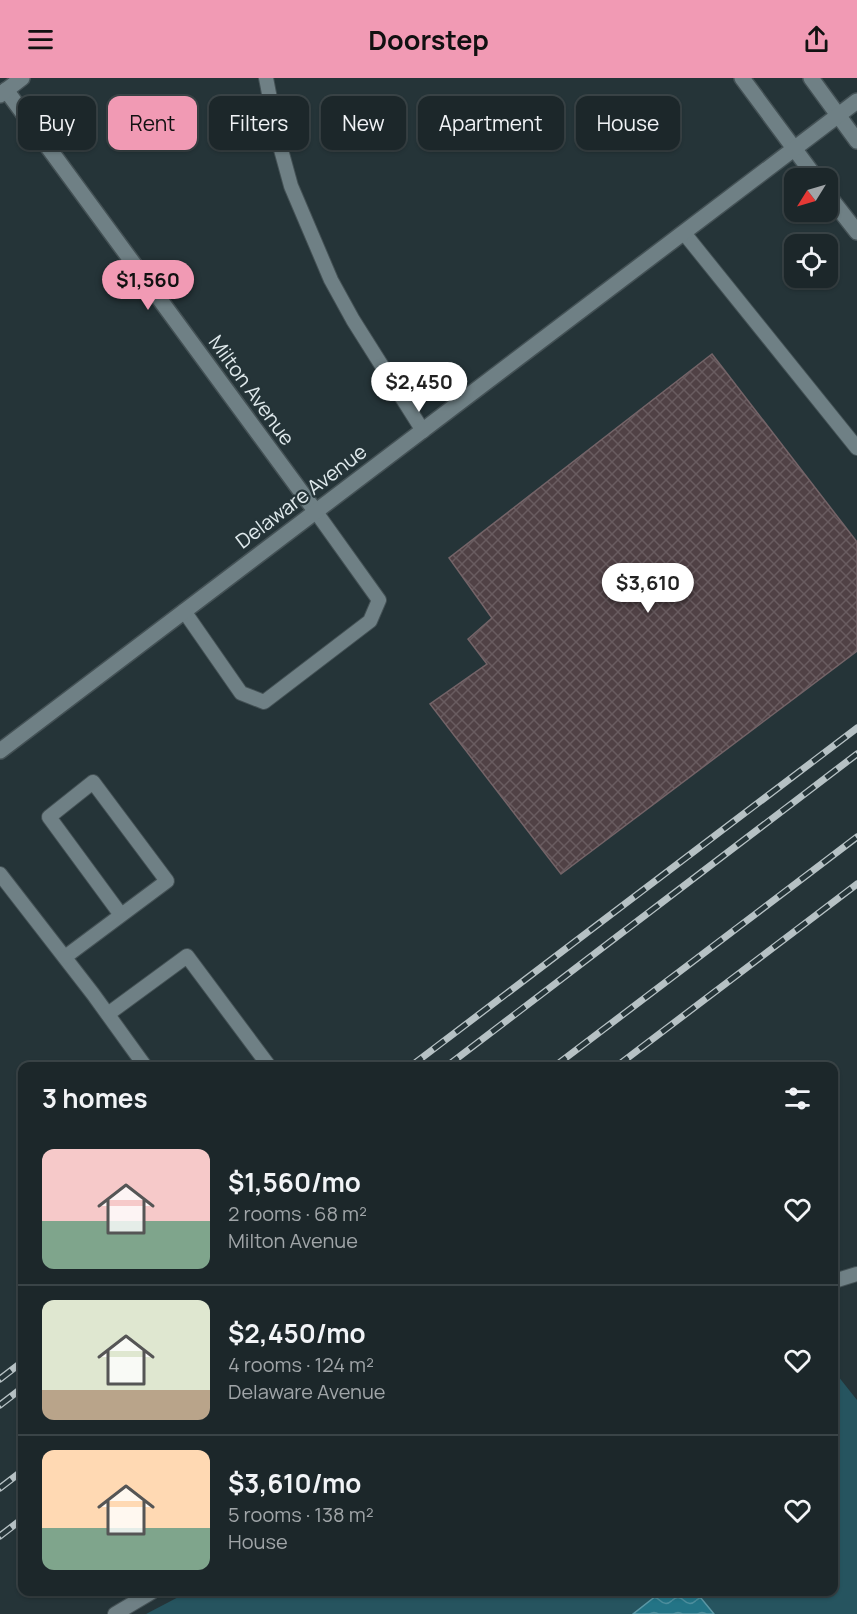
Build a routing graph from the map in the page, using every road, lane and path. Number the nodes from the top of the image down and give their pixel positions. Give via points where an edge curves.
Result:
1 (22, 78) edge
2 (266, 78) edge
3 (742, 78) edge
4 (811, 78) edge
5 (3, 93) edge
6 (857, 101) edge
7 (838, 115) junction
8 (857, 141) edge
9 (794, 149) junction
10 (808, 168) edge
11 (838, 208) edge
12 (684, 232) junction
13 (857, 232) edge
14 (423, 430) junction
15 (857, 448) edge
16 (316, 512) junction
17 (184, 611) junction
18 (0, 751) edge
19 (0, 874) edge
20 (121, 915) junction
21 (65, 957) junction
22 (108, 1014) junction
23 (142, 1062) edge
24 (267, 1062) edge
25 (857, 1274) edge
26 (838, 1280) edge
27 (145, 1596) edge
28 (115, 1614) edge

1 - 5 main road
2 - 14 lane via 291,186 331,280
3 - 9 main road
4 - 7 main road
5 - 16 main road, Milton Avenue
6 - 7 main road, Delaware Avenue
7 - 8 main road
7 - 9 main road, Delaware Avenue
9 - 10 main road
9 - 12 main road, Delaware Avenue
11 - 13 main road
12 - 14 main road, Delaware Avenue
12 - 15 lane
14 - 16 main road, Delaware Avenue
16 - 17 main road, Delaware Avenue
16 - 17 lane via 379,600 370,621 264,702 241,693
17 - 18 main road, Delaware Avenue
19 - 21 lane
20 - 20 lane via 167,880 93,782 48,817
20 - 21 lane
21 - 22 lane
22 - 23 lane
22 - 24 lane via 187,956
25 - 26 lane
27 - 28 lane

